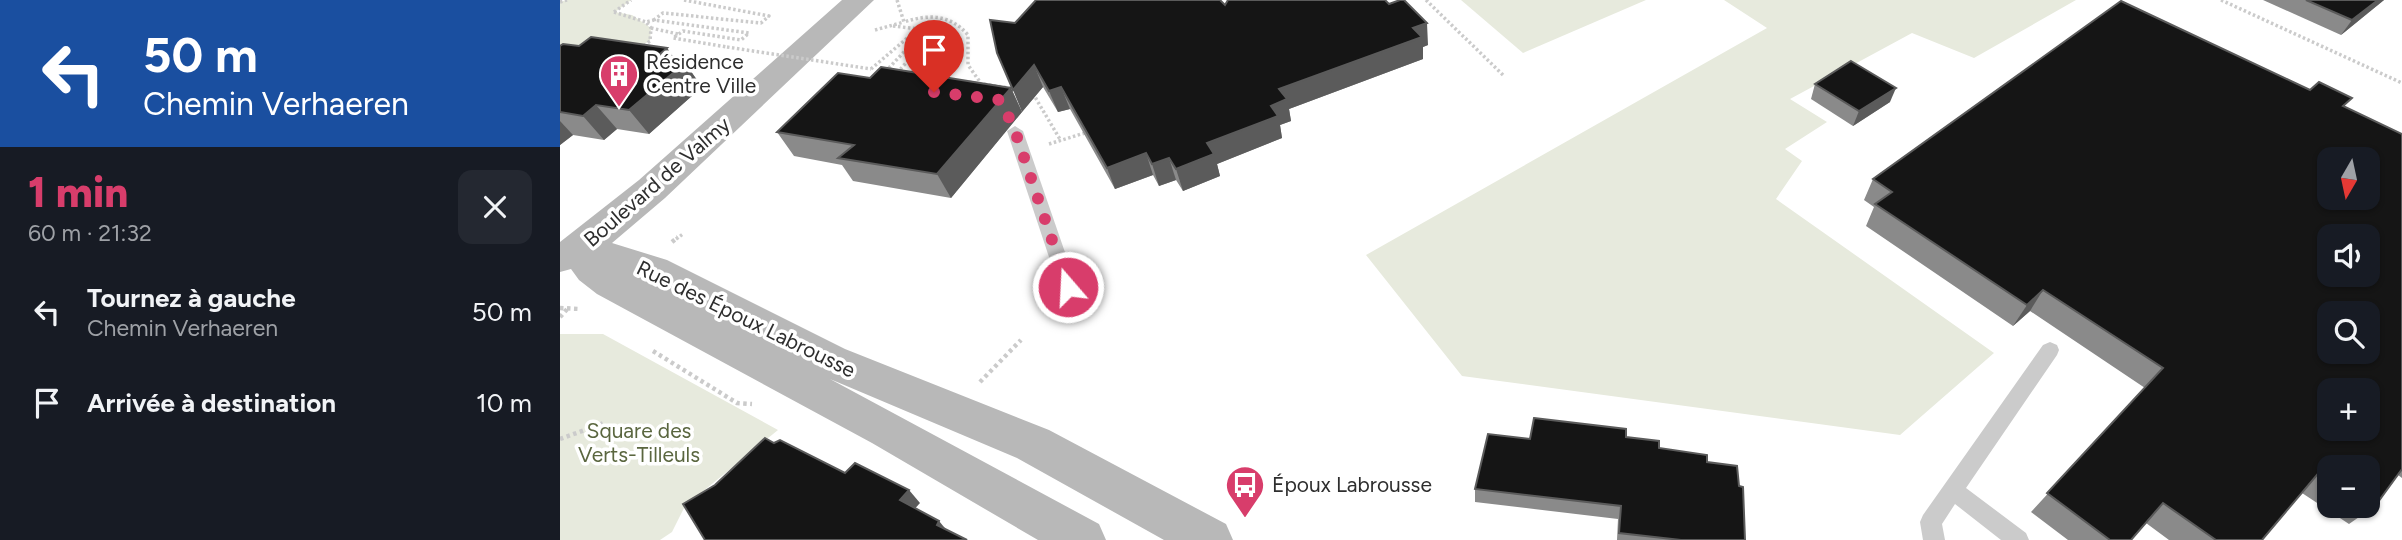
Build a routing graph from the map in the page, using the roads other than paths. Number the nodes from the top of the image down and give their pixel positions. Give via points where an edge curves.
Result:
1 (859, 0) edge
2 (1015, 131) dead end
3 (569, 254) edge
4 (1068, 287) dead end
5 (2050, 350) dead end
6 (1953, 490) junction
7 (1082, 540) edge
8 (1209, 540) edge
9 (1934, 540) edge
10 (2018, 540) edge

1 - 3 main road, Boulevard de Valmy via 652,189
2 - 4 lane
3 - 7 main road, Rue des Époux Labrousse via 611,284 887,430
3 - 8 main road, Rue des Époux Labrousse via 630,261 653,270 854,372 1034,444
5 - 6 lane
6 - 9 lane via 1931,522
6 - 10 lane

